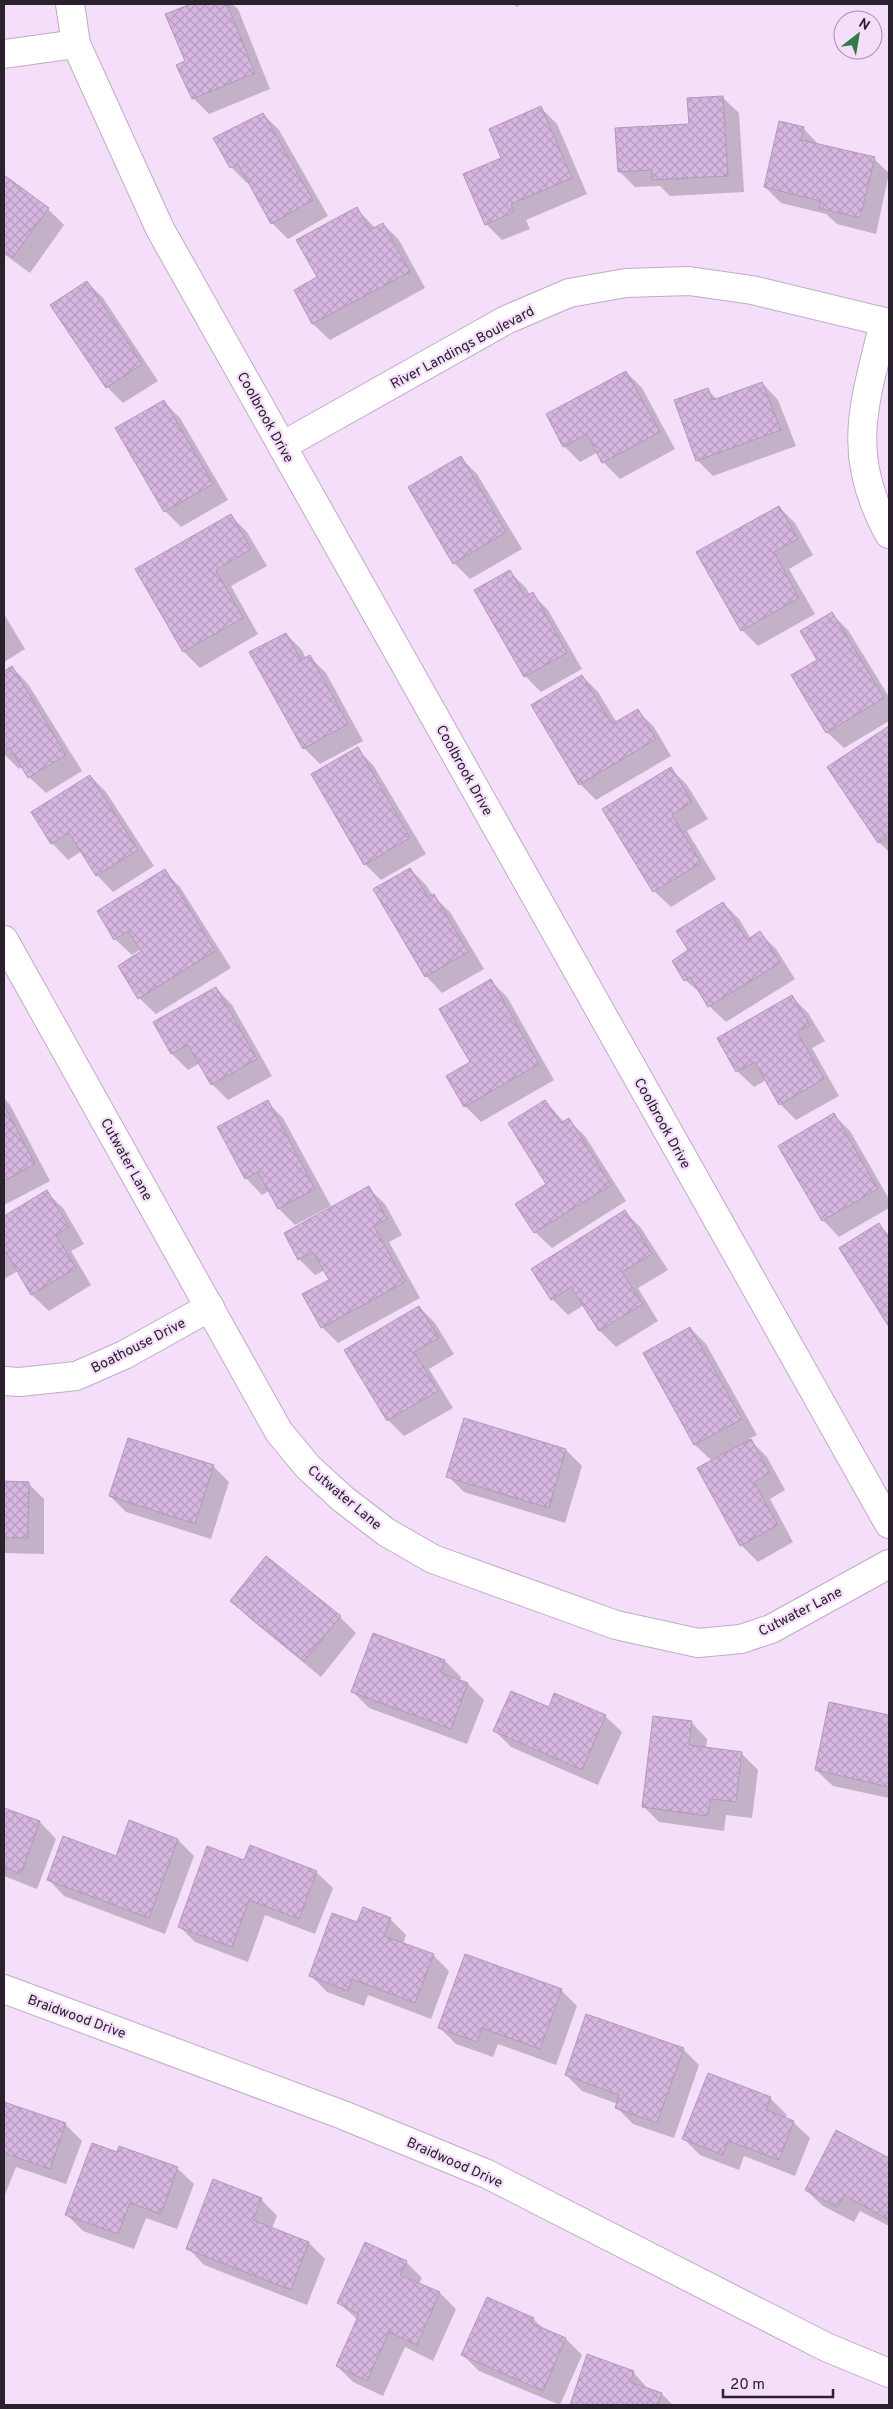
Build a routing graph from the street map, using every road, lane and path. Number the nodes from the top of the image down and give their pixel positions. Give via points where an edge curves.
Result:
1 (70, 4) edge
2 (76, 44) junction
3 (4, 54) edge
4 (887, 323) edge
5 (282, 446) junction
6 (889, 534) edge
7 (4, 940) edge
8 (210, 1307) junction
9 (4, 1381) edge
10 (889, 1524) edge
11 (889, 1564) edge
12 (4, 1988) edge
13 (889, 2373) edge

1 - 2 street, Coolbrook Drive
2 - 3 street
2 - 5 street, Coolbrook Drive via 160,229
4 - 5 street, River Landings Boulevard via 752,290 689,281 626,283 570,293 506,320
4 - 6 street via 862,420 862,456 869,488
5 - 10 street, Coolbrook Drive
7 - 8 street, Cutwater Lane
8 - 9 street, Boathouse Drive via 124,1355 76,1376
8 - 11 street, Cutwater Lane via 279,1432 308,1467 386,1532 433,1559 616,1625 698,1643 741,1639 771,1629
12 - 13 street, Braidwood Drive via 343,2115 487,2174 826,2347

